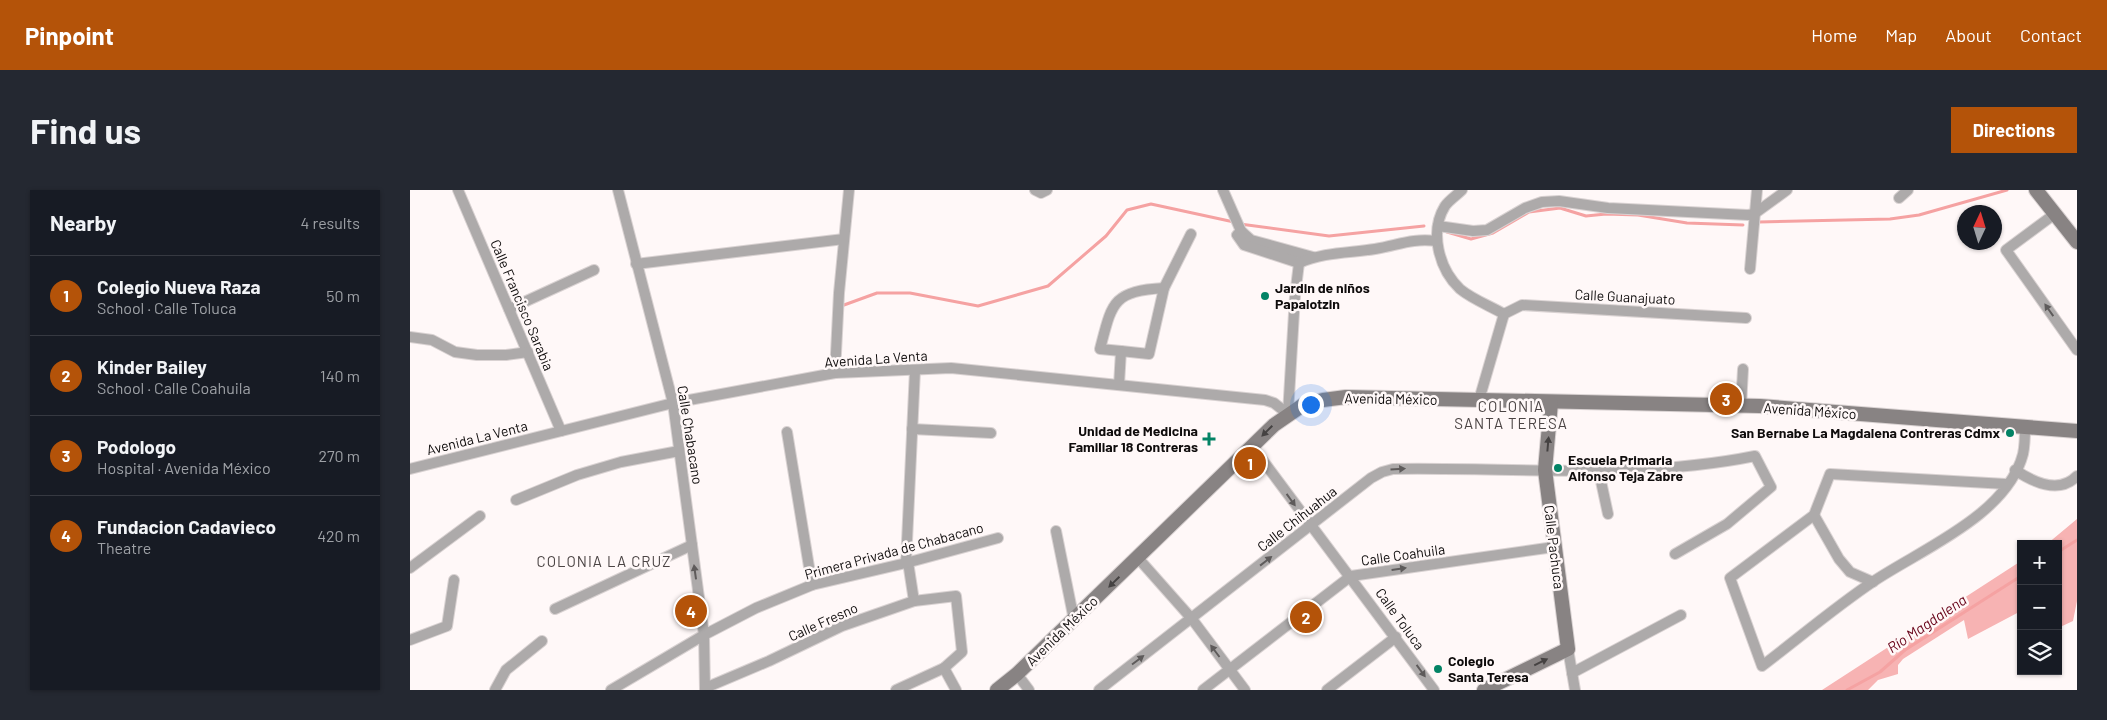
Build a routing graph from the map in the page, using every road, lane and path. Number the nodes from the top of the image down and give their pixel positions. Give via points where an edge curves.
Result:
1 (458, 190) edge
2 (618, 190) edge
3 (849, 190) edge
4 (1223, 190) edge
5 (1462, 190) edge
6 (1757, 190) edge
7 (1787, 190) edge
8 (1908, 190) edge
9 (2036, 190) edge
10 (1899, 198) dead end
11 (2056, 213) junction
12 (1754, 214) junction
13 (1438, 226) junction
14 (1241, 233) junction
15 (1191, 234) dead end
16 (844, 239) junction
17 (1437, 241) junction
18 (2077, 242) edge
19 (1313, 257) junction
20 (1299, 263) junction
21 (636, 264) junction
22 (1750, 269) dead end
23 (594, 270) dead end
24 (1164, 288) junction
25 (509, 309) junction
26 (1504, 314) junction
27 (1746, 318) dead end
28 (410, 337) edge
29 (2077, 350) edge
30 (528, 352) junction
31 (1122, 352) junction
32 (1743, 369) dead end
33 (915, 370) junction
34 (835, 373) junction
35 (1119, 385) junction
36 (1479, 400) junction
37 (673, 403) junction
38 (1551, 403) junction
39 (1741, 406) junction
40 (1288, 414) junction
41 (2025, 427) junction
42 (912, 429) junction
43 (561, 431) junction
44 (2077, 431) edge
45 (787, 432) dead end
46 (990, 433) dead end
47 (1252, 446) junction
48 (679, 451) junction
49 (410, 469) edge
50 (1545, 470) junction
51 (2015, 470) junction
52 (1599, 472) junction
53 (2077, 476) edge
54 (2006, 484) junction
55 (516, 500) dead end
56 (1608, 514) dead end
57 (1814, 515) junction
58 (480, 516) dead end
59 (1310, 526) junction
60 (1056, 530) dead end
61 (998, 538) dead end
62 (692, 545) junction
63 (1554, 547) junction
64 (1675, 554) dead end
65 (1138, 558) junction
66 (907, 563) junction
67 (410, 568) edge
68 (1350, 576) junction
69 (454, 580) dead end
70 (1873, 582) junction
71 (812, 585) junction
72 (914, 601) junction
73 (555, 609) dead end
74 (1682, 615) dead end
75 (1192, 619) junction
76 (1074, 620) junction
77 (704, 635) junction
78 (1396, 637) junction
79 (410, 640) edge
80 (542, 641) dead end
81 (1568, 649) junction
82 (944, 668) junction
83 (1230, 670) junction
84 (1572, 673) junction
85 (1017, 674) junction
86 (705, 689) edge
87 (495, 690) edge
88 (611, 690) edge
89 (896, 690) edge
90 (956, 690) edge
91 (997, 690) edge
92 (1029, 690) edge
93 (1100, 690) edge
94 (1203, 690) edge
95 (1245, 690) edge
96 (1327, 690) edge
97 (1434, 690) edge
98 (1484, 690) edge
99 (1575, 690) edge

1 - 25 street, Calle Francisco Sarabia
2 - 21 street, Calle Chabacano
3 - 16 street
4 - 14 street
5 - 13 street via 1446,205
6 - 12 street
7 - 12 street
8 - 10 street
9 - 11 street
11 - 18 street
29 -> 11 street via 2006,250
12 - 13 street via 1608,208 1559,201 1525,208 1487,230
12 - 22 street
13 - 17 street
14 - 19 street via 1251,240
14 - 20 street via 1244,245
15 - 24 street
16 - 21 street
16 - 34 street
17 - 19 street via 1421,239
17 - 26 street via 1443,265 1452,280 1462,290
19 - 20 street
20 - 40 street
21 - 37 street, Calle Chabacano
23 - 25 street
24 - 31 street via 1149,354
24 - 31 street via 1140,290 1111,307 1100,349
25 - 30 street, Calle Francisco Sarabia
26 - 27 street, Calle Guanajuato via 1522,305
26 - 36 street
28 - 30 street via 432,340 455,352 478,355 506,356
30 - 43 street, Calle Francisco Sarabia
31 - 35 street
32 - 39 street
33 - 34 street, Avenida La Venta
33 - 35 street, Avenida La Venta via 951,368
33 - 42 street
34 - 37 street, Avenida La Venta
35 - 40 street, Avenida La Venta via 1265,400
36 - 38 street, Avenida México
36 - 40 street, Avenida México via 1346,397 1303,405
37 - 43 street, Avenida La Venta
37 - 48 street, Calle Chabacano
38 - 39 street, Avenida México
50 -> 38 street, Calle Pachuca
39 - 41 street, Avenida México
40 -> 47 street, Avenida México
41 - 44 street, Avenida México
41 - 51 street via 2023,452
42 - 46 street
42 - 66 street
43 - 49 street, Avenida La Venta
45 - 71 street
47 -> 59 street, Calle Toluca
47 - 65 street, Avenida México
48 - 55 street via 621,462 577,475
48 - 62 street, Calle Chabacano
50 - 52 street, Calle Chihuahua
59 -> 50 street, Calle Chihuahua via 1371,478 1393,469
50 - 63 street, Calle Pachuca
51 - 53 street via 2050,486 2068,483
51 - 54 street
52 - 56 street
52 - 64 street, Calle Chihuahua via 1711,464 1756,456 1770,487 1727,524
54 - 57 street via 1830,474
54 - 70 street via 1978,517
57 - 70 street via 1850,572
57 - 70 street via 1730,578 1762,666
58 - 67 street
59 - 68 street, Calle Toluca
75 -> 59 street, Calle Chihuahua
60 - 76 street
61 - 66 street, Primera Privada de Chabacano
62 - 73 street
77 -> 62 street, Calle Chabacano
68 -> 63 street, Calle Coahuila
63 - 81 street, Calle Pachuca
65 - 75 street
65 -> 76 street, Avenida México
66 - 71 street, Primera Privada de Chabacano
66 - 72 street
68 - 78 street, Calle Toluca
68 - 83 street, Calle Coahuila
69 - 79 street via 447,626
71 - 77 street, Primera Privada de Chabacano via 756,608
72 - 82 street, Calle Fresno via 956,596 962,652
72 - 86 street, Calle Fresno via 842,626
74 - 84 street
83 -> 75 street
93 -> 75 street, Calle Chihuahua
76 - 85 street, Avenida México
77 - 86 street, Calle Chabacano
77 - 88 street, Primera Privada de Chabacano
78 - 96 street
78 -> 97 street, Calle Toluca
80 - 87 street via 506,670
81 - 84 street, Calle Pachuca
98 -> 81 street
82 - 89 street
82 - 90 street
83 - 94 street, Calle Coahuila
83 - 95 street
84 - 99 street, Calle Pachuca
85 - 91 street, Avenida México
85 - 92 street

